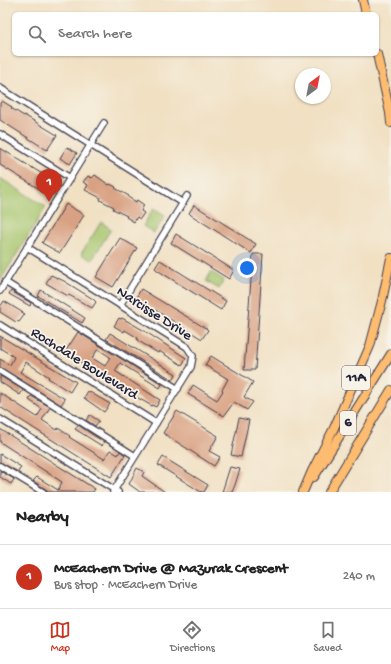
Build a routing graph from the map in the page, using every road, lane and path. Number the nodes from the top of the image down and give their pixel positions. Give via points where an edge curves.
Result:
1 (363, 0) edge
2 (366, 12) edge
3 (377, 56) edge
4 (0, 88) edge
5 (104, 123) dead end
6 (391, 123) edge
7 (0, 134) edge
8 (91, 145) junction
9 (70, 178) junction
10 (187, 196) dead end
11 (183, 203) junction
12 (27, 247) junction
13 (391, 258) edge
14 (6, 282) junction
15 (0, 290) edge
16 (120, 305) junction
17 (0, 325) edge
18 (391, 354) edge
19 (0, 371) edge
20 (178, 389) junction
21 (391, 390) edge
22 (0, 419) edge
23 (156, 423) junction
24 (135, 456) junction
25 (0, 466) edge
26 (115, 491) edge
27 (42, 492) edge
28 (304, 492) edge
29 (329, 492) edge

1 - 2 highway
3 - 6 highway
4 - 8 street
5 - 8 street
7 - 9 street
8 - 9 street
8 - 11 street
9 - 12 street
10 - 11 street
11 - 16 street
12 - 14 street
12 - 16 street, Narcisse Drive
13 - 28 highway, 11A via 370,346
14 - 15 street
14 - 20 street
16 - 20 street, Narcisse Drive via 187,347 193,356 191,367
17 - 23 street, Rochdale Boulevard
18 - 28 highway, 6
19 - 24 street
20 - 23 street, Narcisse Drive
21 - 29 highway, 6
22 - 26 street
23 - 24 street, Narcisse Drive
24 - 26 street, Narcisse Drive
25 - 27 street

